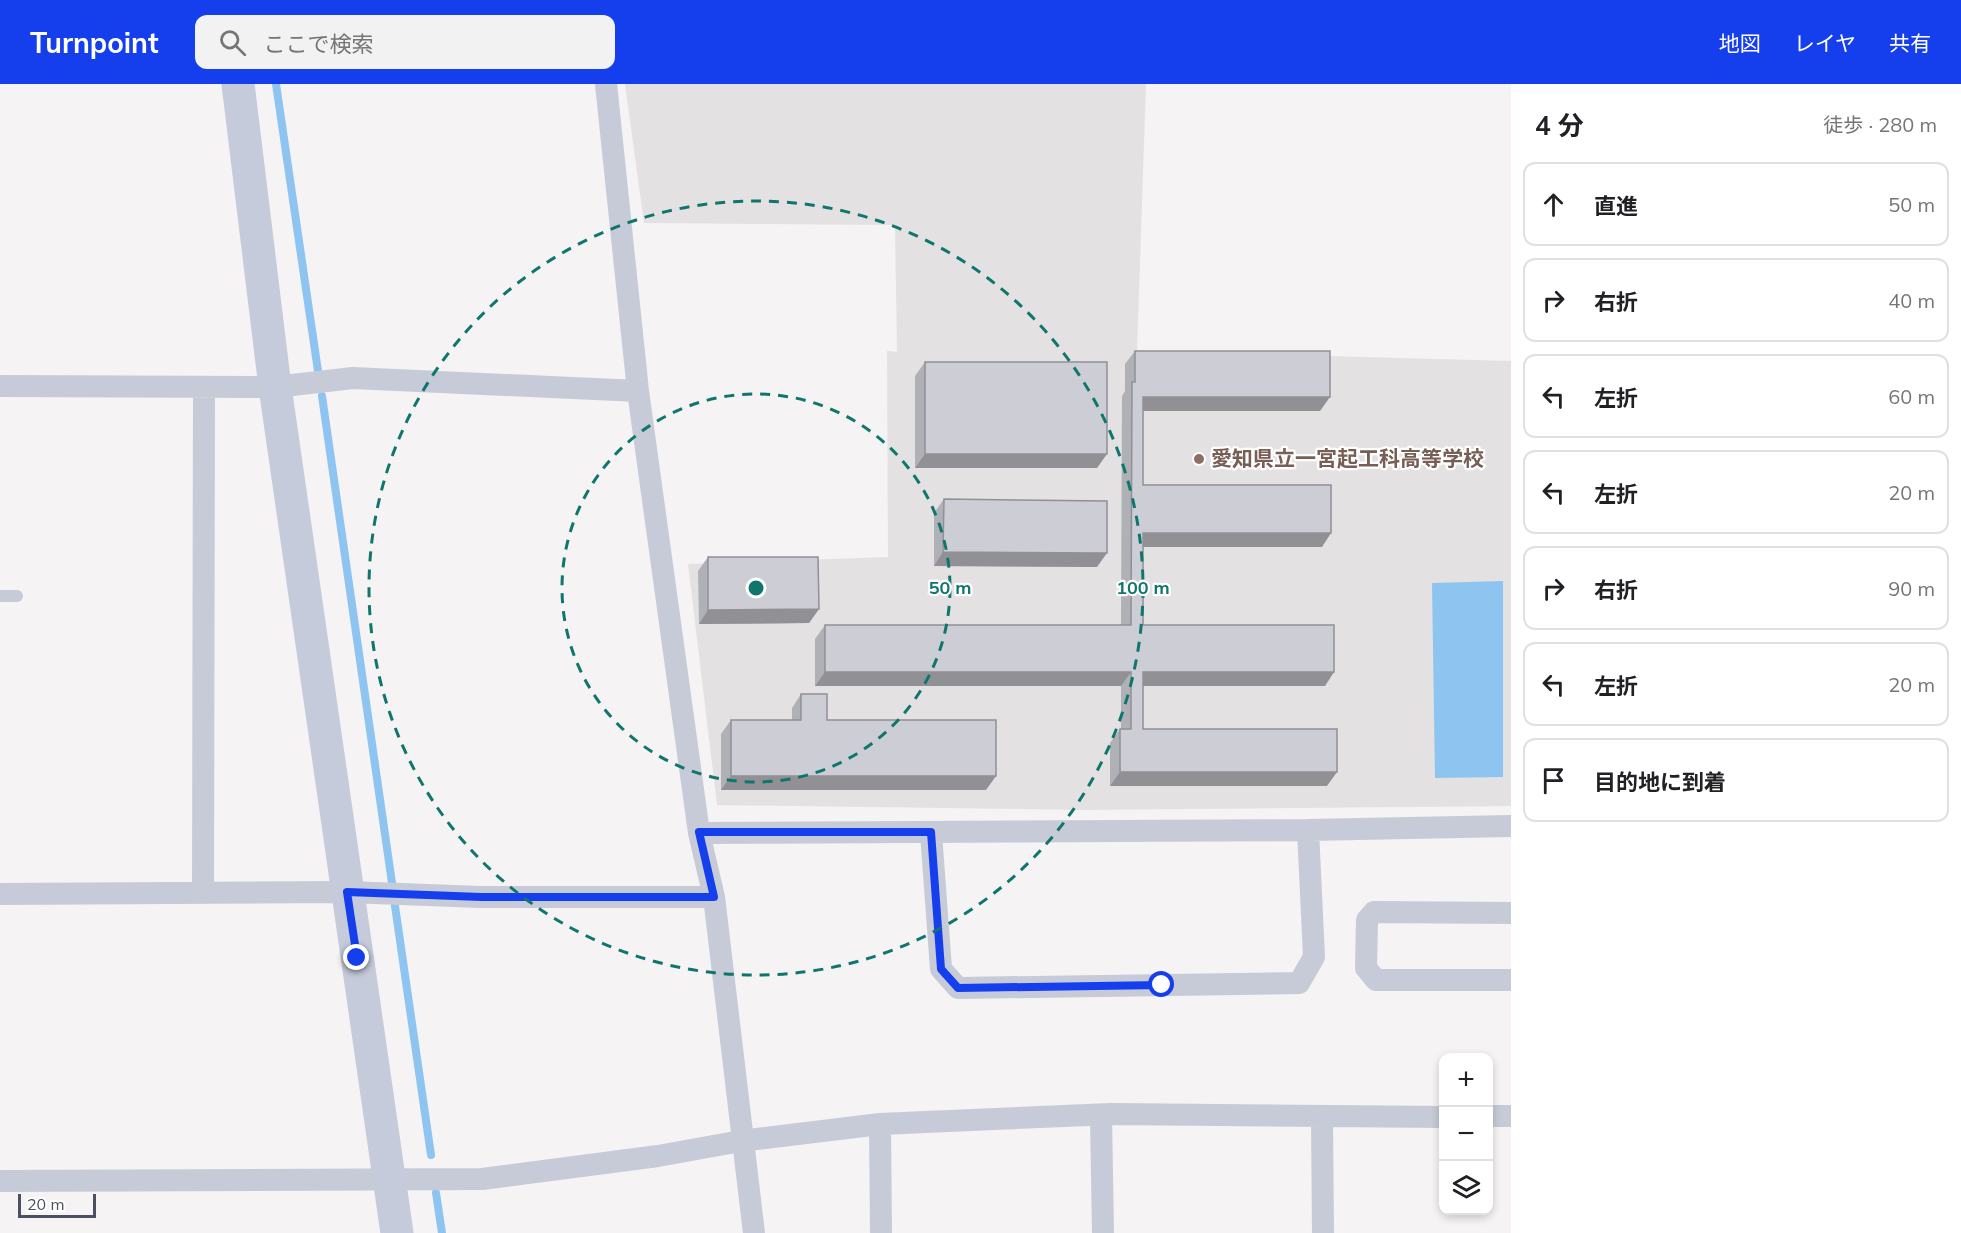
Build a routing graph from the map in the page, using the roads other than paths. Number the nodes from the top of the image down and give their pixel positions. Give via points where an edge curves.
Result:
1 (238, 84) edge
2 (606, 84) edge
3 (0, 386) edge
4 (204, 387) junction
5 (275, 387) junction
6 (638, 391) junction
7 (0, 596) edge
8 (17, 596) dead end
9 (1511, 826) edge
10 (1308, 830) junction
11 (699, 832) junction
12 (931, 832) junction
13 (347, 892) junction
14 (203, 893) junction
15 (0, 894) edge
16 (714, 897) junction
17 (1511, 913) edge
18 (1511, 980) edge
19 (1101, 1115) junction
20 (1493, 1116) edge
21 (1511, 1116) edge
22 (1439, 1117) edge
23 (1322, 1118) junction
24 (880, 1124) junction
25 (741, 1141) junction
26 (390, 1181) junction
27 (0, 1182) edge
28 (397, 1233) edge
29 (754, 1233) edge
30 (881, 1233) edge
31 (1103, 1233) edge
32 (1323, 1233) edge

1 - 5 street
2 - 6 street
3 - 4 street
4 - 5 street
4 - 14 street
5 - 6 street via 353,378
5 - 13 street
6 - 11 street
7 - 8 lane
9 - 10 street
10 - 12 street
10 - 12 street via 1314,957 1299,982 958,988 941,969
11 - 12 street
11 - 16 street
13 - 14 street
13 - 16 street via 481,897
13 - 26 street
14 - 15 street
16 - 25 street
17 - 18 street via 1374,912 1367,920 1366,968 1376,980
19 - 23 street
19 - 24 street
19 - 31 street
20 - 21 street
22 - 23 street
23 - 32 street
24 - 25 street
24 - 30 street
25 - 26 street via 482,1179
25 - 29 street
26 - 27 street
26 - 28 street

